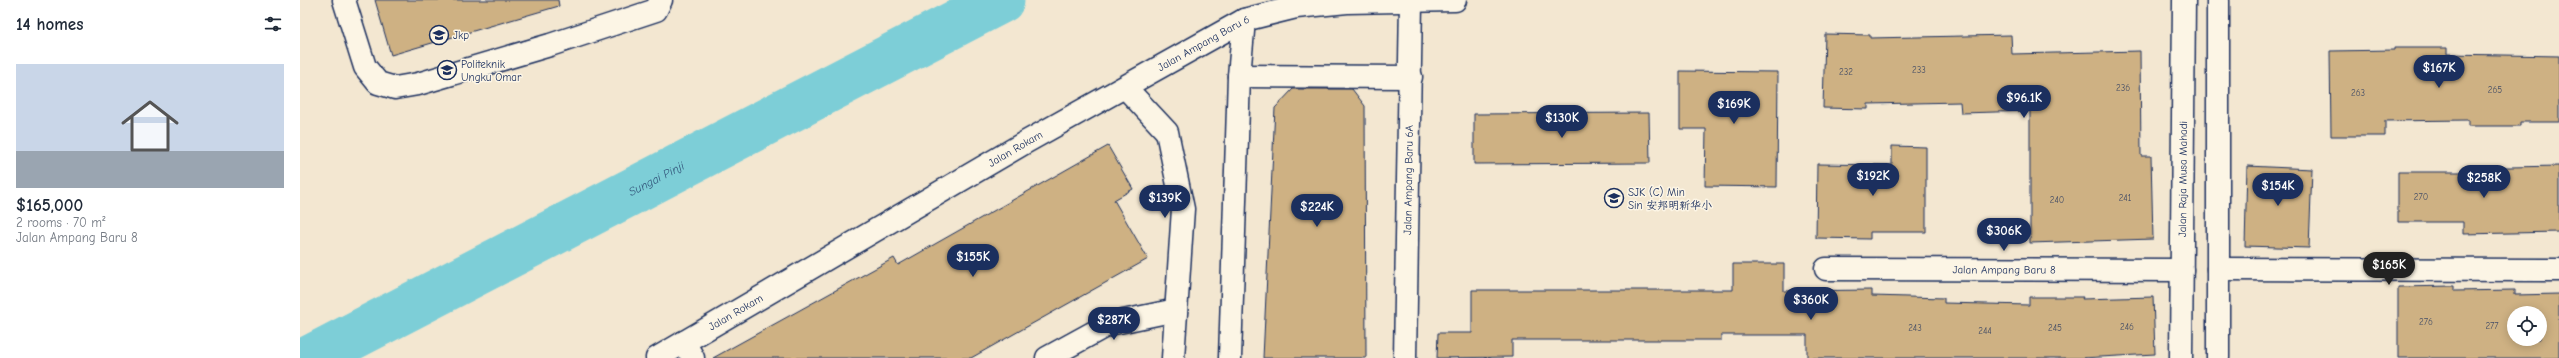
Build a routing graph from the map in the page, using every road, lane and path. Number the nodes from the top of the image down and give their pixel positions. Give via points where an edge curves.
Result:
1 (344, 0) edge
2 (661, 0) edge
3 (1455, 0) edge
4 (2184, 0) edge
5 (2218, 0) edge
6 (1411, 2) junction
7 (1244, 20) junction
8 (1239, 76) junction
9 (1411, 76) junction
10 (1125, 86) junction
11 (1826, 269) dead end
12 (2218, 269) junction
13 (2182, 270) junction
14 (2559, 270) edge
15 (1176, 310) junction
16 (689, 350) edge
17 (656, 358) edge
18 (1047, 358) edge
19 (1173, 358) edge
20 (1230, 358) edge
21 (1405, 358) edge
22 (2181, 358) edge
23 (2218, 358) edge

1 - 2 street via 365,67 378,84 394,88 418,84 641,15 656,10
3 - 6 street, Jalan Ampang Baru 6
4 - 13 street, Jalan Raja Musa Mahadi
5 - 12 street
6 - 7 street, Jalan Ampang Baru 6 via 1346,2 1296,7
6 - 9 street, Jalan Ampang Baru 6A
7 - 8 street
7 - 10 street, Jalan Ampang Baru 6
8 - 9 street
8 - 20 street
9 - 21 street, Jalan Ampang Baru 6A
10 - 15 street via 1167,132 1183,209
10 - 16 street, Jalan Rokam
11 - 13 street, Jalan Ampang Baru 8
12 - 14 street
12 - 23 street
13 - 22 street, Jalan Raja Musa Mahadi
15 - 18 street via 1109,324
15 - 19 street
16 - 17 street, Jalan Rokam

